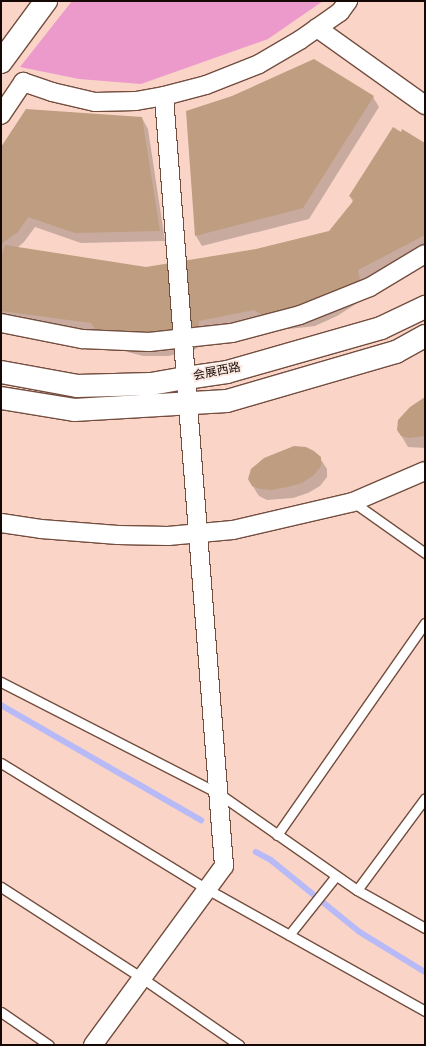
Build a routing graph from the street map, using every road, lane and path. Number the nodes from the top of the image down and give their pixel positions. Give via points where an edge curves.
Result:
1 (46, 1) edge
2 (348, 1) edge
3 (317, 28) junction
4 (1, 62) edge
5 (164, 96) junction
6 (425, 105) edge
7 (1, 115) edge
8 (425, 254) edge
9 (425, 307) edge
10 (1, 323) edge
11 (425, 336) edge
12 (183, 338) junction
13 (1, 372) edge
14 (186, 378) junction
15 (1, 398) edge
16 (188, 404) junction
17 (425, 471) edge
18 (354, 502) junction
19 (1, 523) edge
20 (198, 533) junction
21 (425, 553) edge
22 (425, 623) edge
23 (1, 682) edge
24 (1, 763) edge
25 (218, 793) junction
26 (425, 798) edge
27 (277, 835) junction
28 (336, 876) junction
29 (1, 886) edge
30 (207, 889) junction
31 (357, 890) junction
32 (425, 928) edge
33 (289, 935) junction
34 (142, 978) junction
35 (425, 1011) edge
36 (1, 1012) edge
37 (48, 1045) edge
38 (93, 1045) edge
39 (239, 1045) edge

1 - 4 main road
2 - 3 street via 340,12
3 - 5 street via 259,64 206,85
3 - 6 street
5 - 7 street via 95,102 23,82
5 - 12 street
8 - 12 street via 370,287 300,315 232,333
9 - 14 main road, 会展西路 via 381,328 227,372
10 - 12 street via 82,339 149,342
11 - 16 main road via 396,352 305,379 227,401
12 - 14 street
13 - 14 main road, 会展西路 via 77,386 151,384
14 - 16 street
15 - 16 main road via 74,410
16 - 20 street
17 - 18 street
18 - 20 street via 233,530
18 - 21 lane
19 - 20 street via 118,535 168,536
20 - 25 street
22 - 27 lane
23 - 25 lane
24 - 30 lane
25 - 27 lane
25 - 30 street via 224,866
26 - 31 lane
27 - 28 lane
28 - 31 lane
28 - 33 lane
29 - 34 lane
30 - 33 lane
30 - 34 street
31 - 32 lane
33 - 35 lane
34 - 38 street
34 - 39 lane
36 - 37 lane

